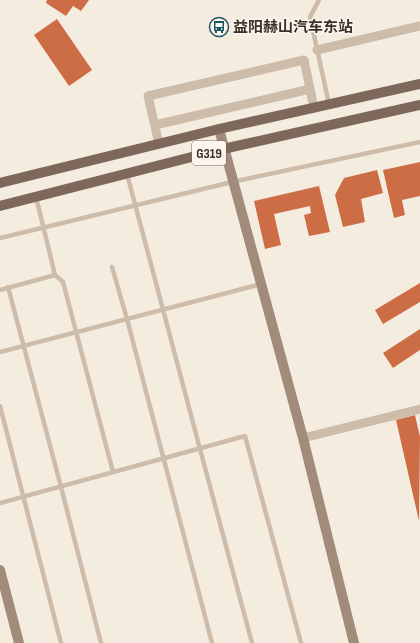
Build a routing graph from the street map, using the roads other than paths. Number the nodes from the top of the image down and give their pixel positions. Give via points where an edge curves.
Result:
1 (319, 0) edge
2 (420, 26) edge
3 (317, 50) junction
4 (420, 84) edge
5 (310, 89) junction
6 (329, 104) junction
7 (420, 105) edge
8 (314, 108) junction
9 (155, 125) junction
10 (219, 129) junction
11 (420, 142) edge
12 (159, 144) junction
13 (223, 149) junction
14 (127, 174) junction
15 (232, 182) junction
16 (0, 183) edge
17 (36, 197) junction
18 (136, 205) junction
19 (0, 206) edge
20 (44, 228) junction
21 (0, 238) edge
22 (112, 267) dead end
23 (55, 275) junction
24 (261, 284) junction
25 (8, 287) junction
26 (0, 290) edge
27 (163, 310) junction
28 (127, 319) junction
29 (77, 332) junction
30 (24, 346) junction
31 (0, 352) edge
32 (0, 406) edge
33 (420, 409) edge
34 (303, 438) junction
35 (200, 449) junction
36 (164, 458) junction
37 (113, 472) junction
38 (61, 486) junction
39 (23, 497) junction
40 (0, 503) edge
41 (0, 570) edge
42 (19, 643) edge
43 (61, 643) edge
44 (101, 643) edge
45 (212, 643) edge
46 (252, 643) edge
47 (301, 643) edge
48 (354, 643) edge

1 - 3 lane via 310,17
2 - 3 street
3 - 6 lane
4 - 6 main road, G319
5 - 8 street
5 - 9 street
5 - 9 street via 304,60 156,94 148,96
6 - 8 main road, G319
7 - 13 main road, G319
8 - 10 main road, G319
9 - 12 street
10 - 12 main road, G319
10 - 13 street
11 - 15 lane
12 - 16 main road, G319
13 - 14 main road, G319
13 - 15 street
14 - 17 main road, G319
14 - 18 lane
15 - 18 lane
15 - 24 street
17 - 19 main road, G319
17 - 20 lane
18 - 20 lane
18 - 27 lane
20 - 21 lane
20 - 23 lane
22 - 28 lane
23 - 25 lane
23 - 29 lane via 63,282
24 - 27 lane
24 - 34 street
25 - 26 lane
25 - 30 lane
27 - 28 lane
27 - 35 lane
28 - 29 lane
28 - 36 lane
29 - 30 lane
29 - 37 lane
30 - 31 lane
30 - 38 lane
32 - 39 lane
33 - 34 street
34 - 48 street
35 - 36 lane
35 - 46 lane
35 - 47 lane via 245,436
36 - 37 lane
36 - 45 lane
37 - 38 lane
38 - 39 lane
38 - 44 lane
39 - 40 lane
39 - 43 lane
41 - 42 street

